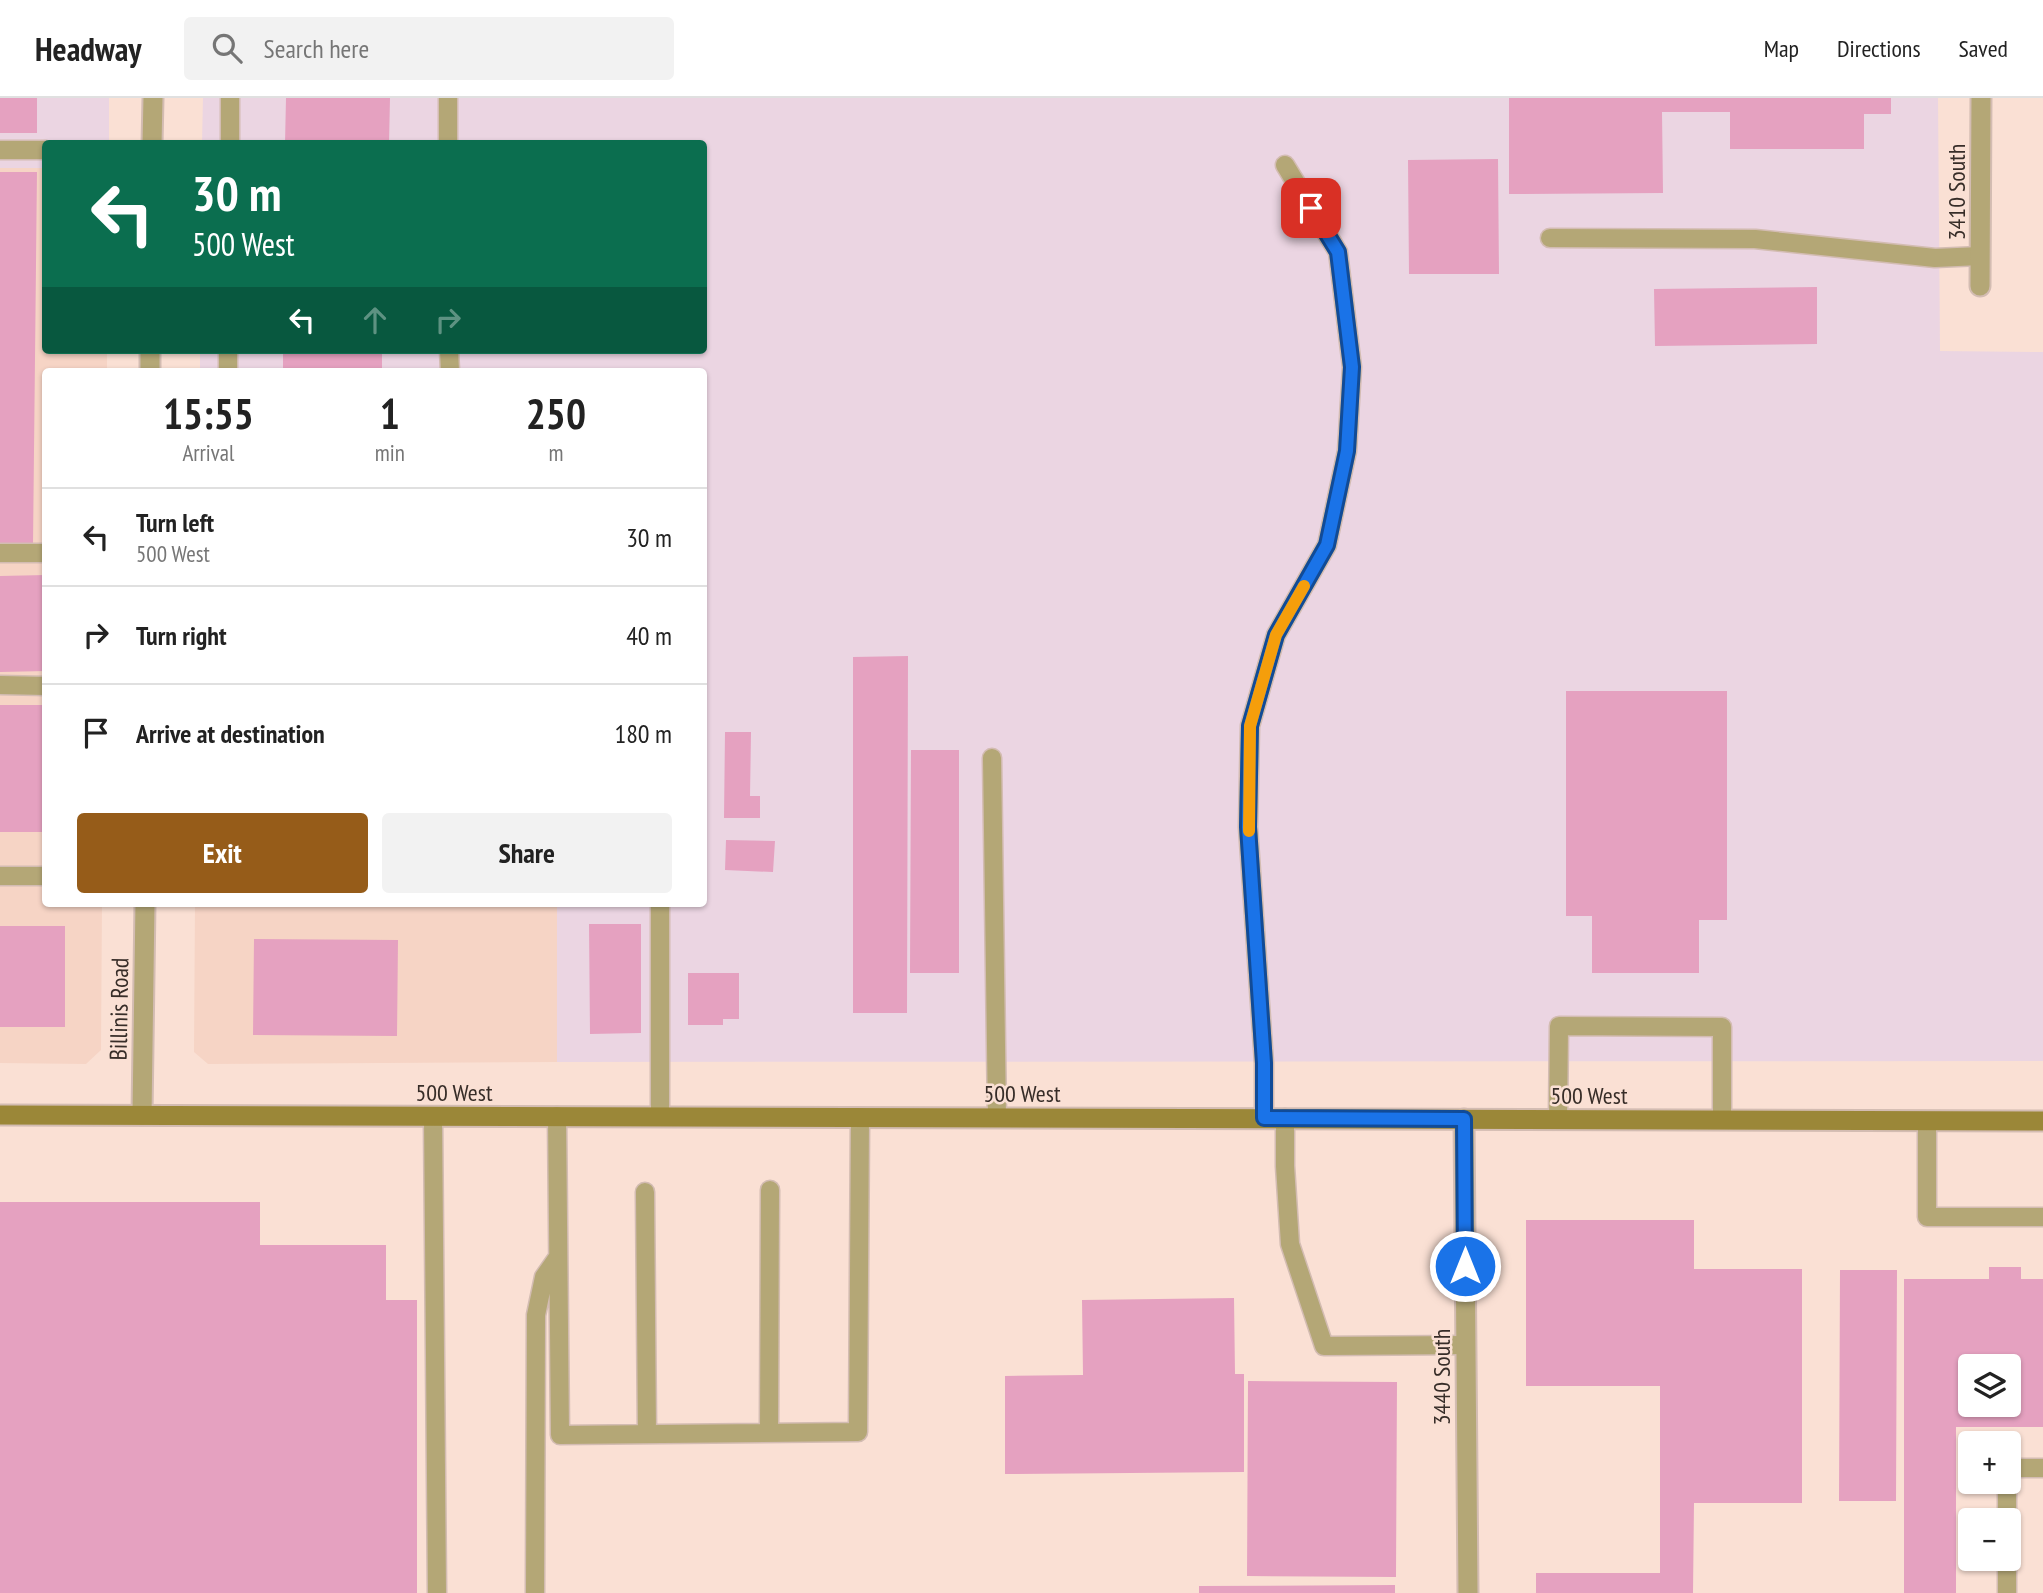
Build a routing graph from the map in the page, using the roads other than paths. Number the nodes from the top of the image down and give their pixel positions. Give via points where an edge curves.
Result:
1 (153, 98) edge
2 (230, 98) edge
3 (448, 98) edge
4 (1980, 98) edge
5 (152, 140) edge
6 (230, 140) edge
7 (448, 140) edge
8 (0, 150) edge
9 (42, 150) edge
10 (1285, 164) dead end
11 (1550, 238) dead end
12 (1980, 256) junction
13 (1980, 286) dead end
14 (42, 553) edge
15 (0, 554) edge
16 (0, 685) edge
17 (42, 686) edge
18 (992, 758) dead end
19 (0, 876) edge
20 (42, 876) edge
21 (145, 907) edge
22 (660, 907) edge
23 (0, 1115) edge
24 (142, 1115) junction
25 (433, 1116) junction
26 (557, 1116) junction
27 (660, 1116) junction
28 (860, 1116) junction
29 (997, 1118) junction
30 (1264, 1118) junction
31 (1285, 1118) junction
32 (1464, 1119) junction
33 (1558, 1119) junction
34 (1722, 1120) junction
35 (1927, 1121) junction
36 (2043, 1121) edge
37 (770, 1190) dead end
38 (645, 1192) dead end
39 (2043, 1217) edge
40 (558, 1257) junction
41 (1466, 1345) junction
42 (769, 1432) junction
43 (647, 1434) junction
44 (2021, 1468) edge
45 (2043, 1468) edge
46 (2007, 1571) edge
47 (437, 1593) edge
48 (535, 1593) edge
49 (1468, 1593) edge
50 (2007, 1593) edge

1 - 5 street
2 - 6 lane
3 - 7 lane
4 - 12 street, 3410 South
8 - 9 lane
10 - 30 lane via 1338,252 1352,367 1347,451 1327,545 1276,635 1250,726 1248,827
11 - 12 lane via 1755,239 1935,258
12 - 13 street, 3410 South
14 - 15 lane
16 - 17 lane
18 - 29 lane
19 - 20 lane
21 - 24 street, Billinis Road
22 - 27 lane
23 - 24 main road, 500 West
24 - 25 main road, 500 West
25 - 26 main road, 500 West
25 - 47 lane
26 - 27 main road, 500 West
26 - 40 lane
27 - 28 main road, 500 West
28 - 29 main road, 500 West
28 - 42 lane via 858,1432
29 - 30 main road, 500 West
30 - 31 main road, 500 West
31 - 32 main road, 500 West
31 - 41 lane via 1290,1244 1324,1346
32 - 33 main road, 500 West
32 - 41 street, 3440 South
33 - 34 main road, 500 West
33 - 34 lane via 1559,1026 1572,1026 1722,1027
34 - 35 main road, 500 West
35 - 36 main road, 500 West
35 - 39 lane via 1927,1217
37 - 42 lane
38 - 43 lane
40 - 43 lane via 560,1434
40 - 48 lane via 544,1277 536,1315
41 - 49 street, 3440 South
42 - 43 lane
44 - 45 lane
46 - 50 lane

